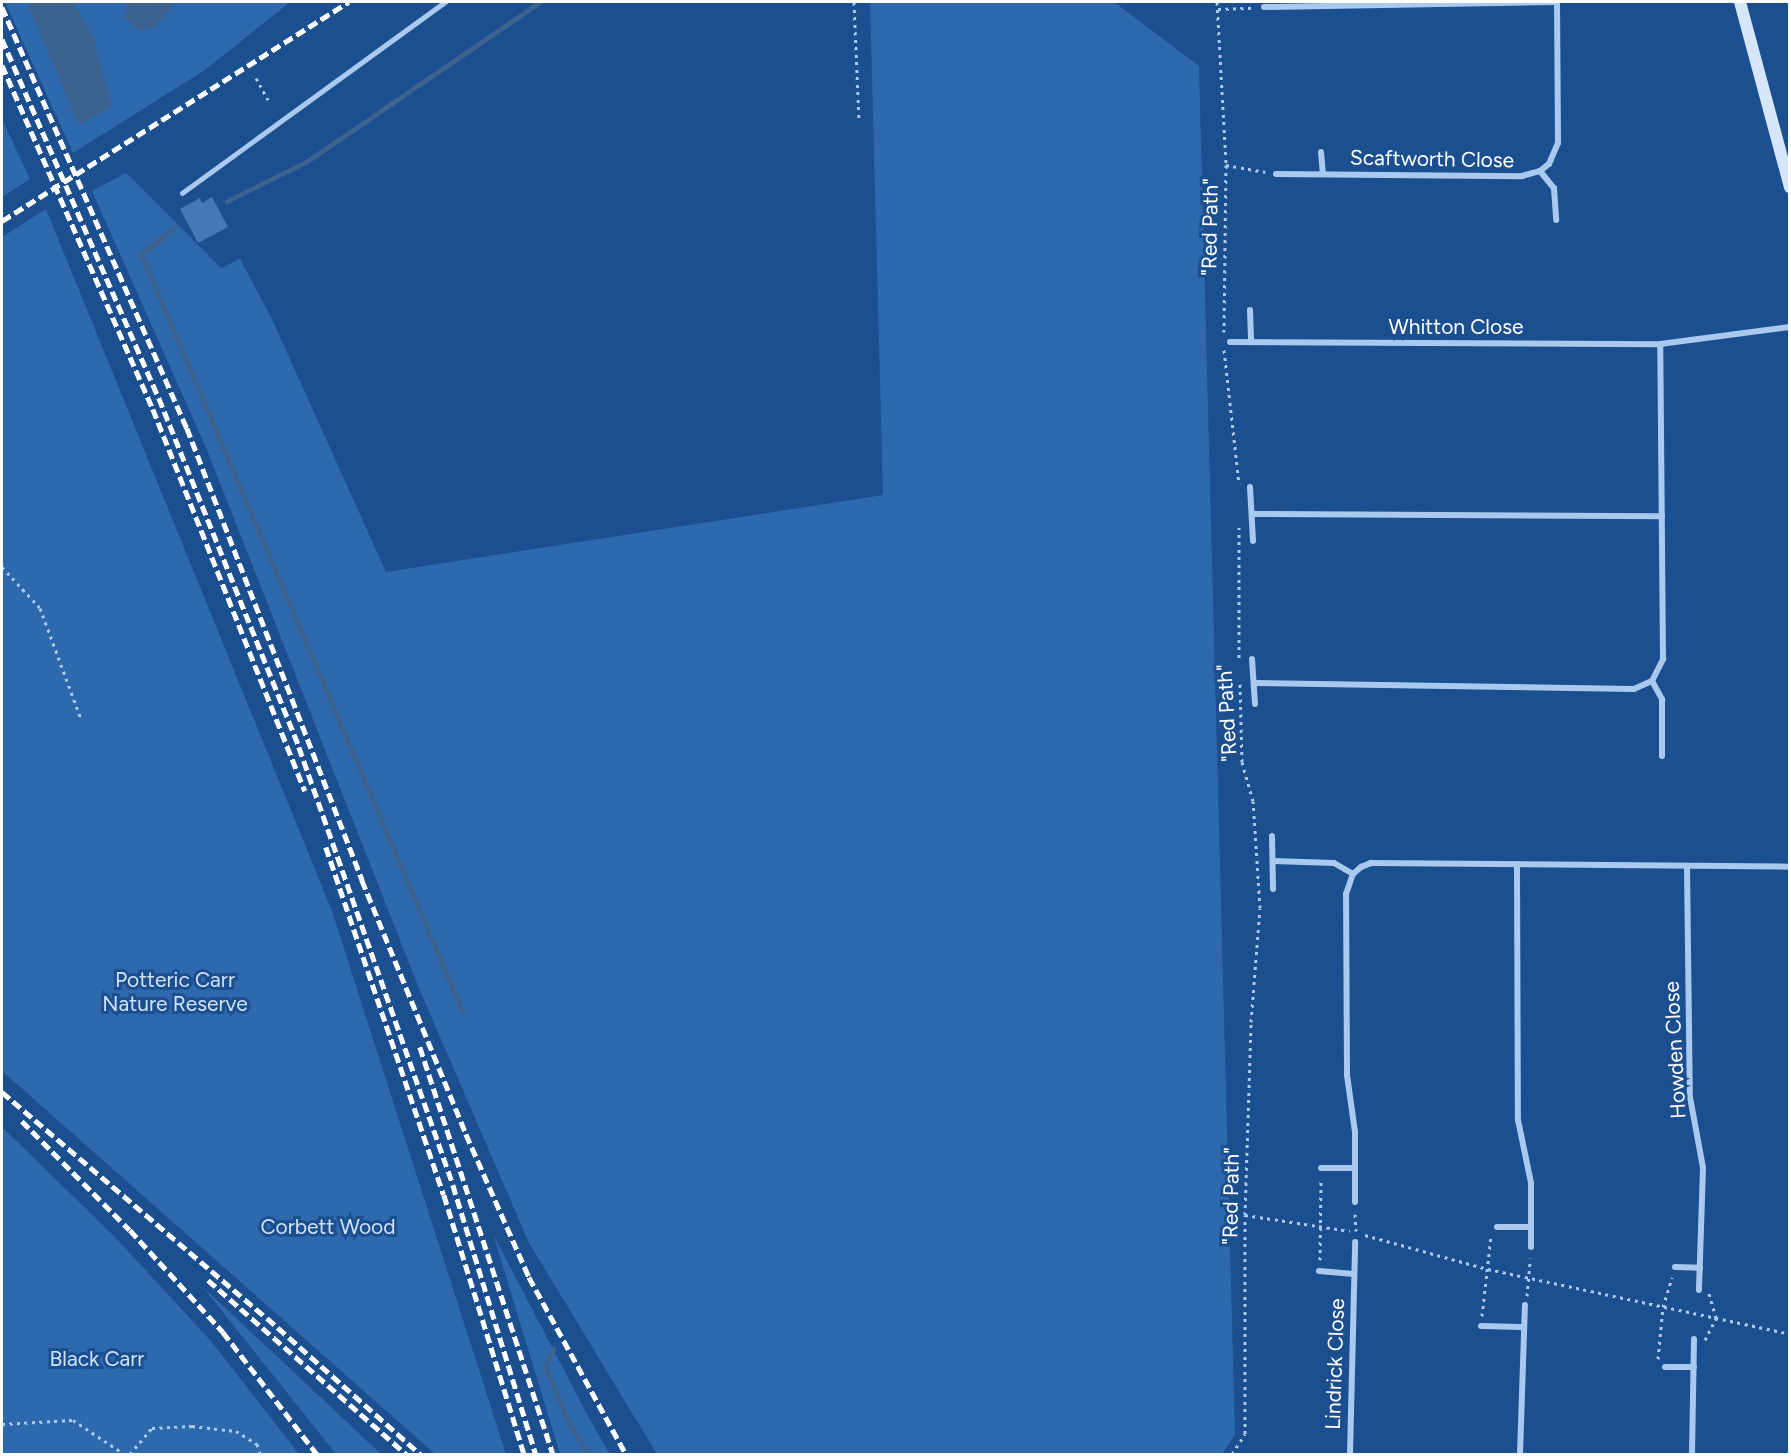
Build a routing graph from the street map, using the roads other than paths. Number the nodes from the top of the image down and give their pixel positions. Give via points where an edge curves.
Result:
1 (445, 2) edge
2 (1557, 2) edge
3 (1740, 2) edge
4 (1264, 7) road end
5 (1321, 152) dead end
6 (1540, 171) junction
7 (1276, 174) road end
8 (1323, 174) junction
9 (1790, 187) edge
10 (182, 194) dead end
11 (1556, 220) dead end
12 (1250, 310) dead end
13 (1790, 327) edge
14 (1230, 342) dead end
15 (1251, 342) junction
16 (1660, 344) junction
17 (1250, 487) dead end
18 (1253, 514) junction
19 (1662, 516) junction
20 (1253, 540) dead end
21 (1252, 659) dead end
22 (1652, 681) junction
23 (1254, 683) junction
24 (1255, 704) dead end
25 (1662, 756) dead end
26 (1272, 836) dead end
27 (1273, 861) junction
28 (1517, 864) junction
29 (1687, 866) junction
30 (1790, 867) edge
31 (1353, 874) junction
32 (1273, 889) dead end
33 (1321, 1168) road end
34 (1354, 1168) junction
35 (1355, 1202) road end
36 (1497, 1227) road end
37 (1531, 1227) junction
38 (1355, 1242) road end
39 (1531, 1247) road end
40 (1675, 1267) road end
41 (1700, 1268) junction
42 (1319, 1270) road end
43 (1354, 1274) junction
44 (1699, 1290) road end
45 (1525, 1305) road end
46 (1481, 1326) road end
47 (1522, 1327) junction
48 (1694, 1339) road end
49 (1665, 1367) road end
50 (1694, 1367) junction
51 (1350, 1455) edge
52 (1520, 1455) edge
53 (1692, 1455) edge

1 - 10 lane
2 - 4 street, Scaftworth Close
2 - 6 street, Scaftworth Close via 1558,143 1549,164
3 - 9 street
5 - 8 street, Scaftworth Close
6 - 8 street, Scaftworth Close via 1522,177
6 - 11 street, Scaftworth Close via 1554,188
7 - 8 street, Scaftworth Close
12 - 15 street
13 - 16 street, Whitton Close
14 - 15 street, Whitton Close
15 - 16 street, Whitton Close
16 - 19 street
17 - 18 street
18 - 19 street
18 - 20 street
19 - 22 street via 1663,658
21 - 23 street
22 - 23 street via 1634,689
22 - 25 street via 1662,699
23 - 24 street
26 - 27 street
27 - 31 street via 1334,863
27 - 32 street
28 - 29 street
28 - 31 street via 1371,863
28 - 37 street via 1518,1120 1530,1183
29 - 30 street
29 - 41 street, Howden Close via 1690,1097 1703,1168
31 - 34 street via 1346,894 1347,1076 1355,1132
33 - 34 street
34 - 35 street
36 - 37 street
37 - 39 street
38 - 43 street, Lindrick Close
40 - 41 street
41 - 44 street, Howden Close
42 - 43 street, Lindrick Close
43 - 51 street, Lindrick Close
45 - 47 street
46 - 47 street
47 - 52 street
48 - 50 street
49 - 50 street
50 - 53 street

